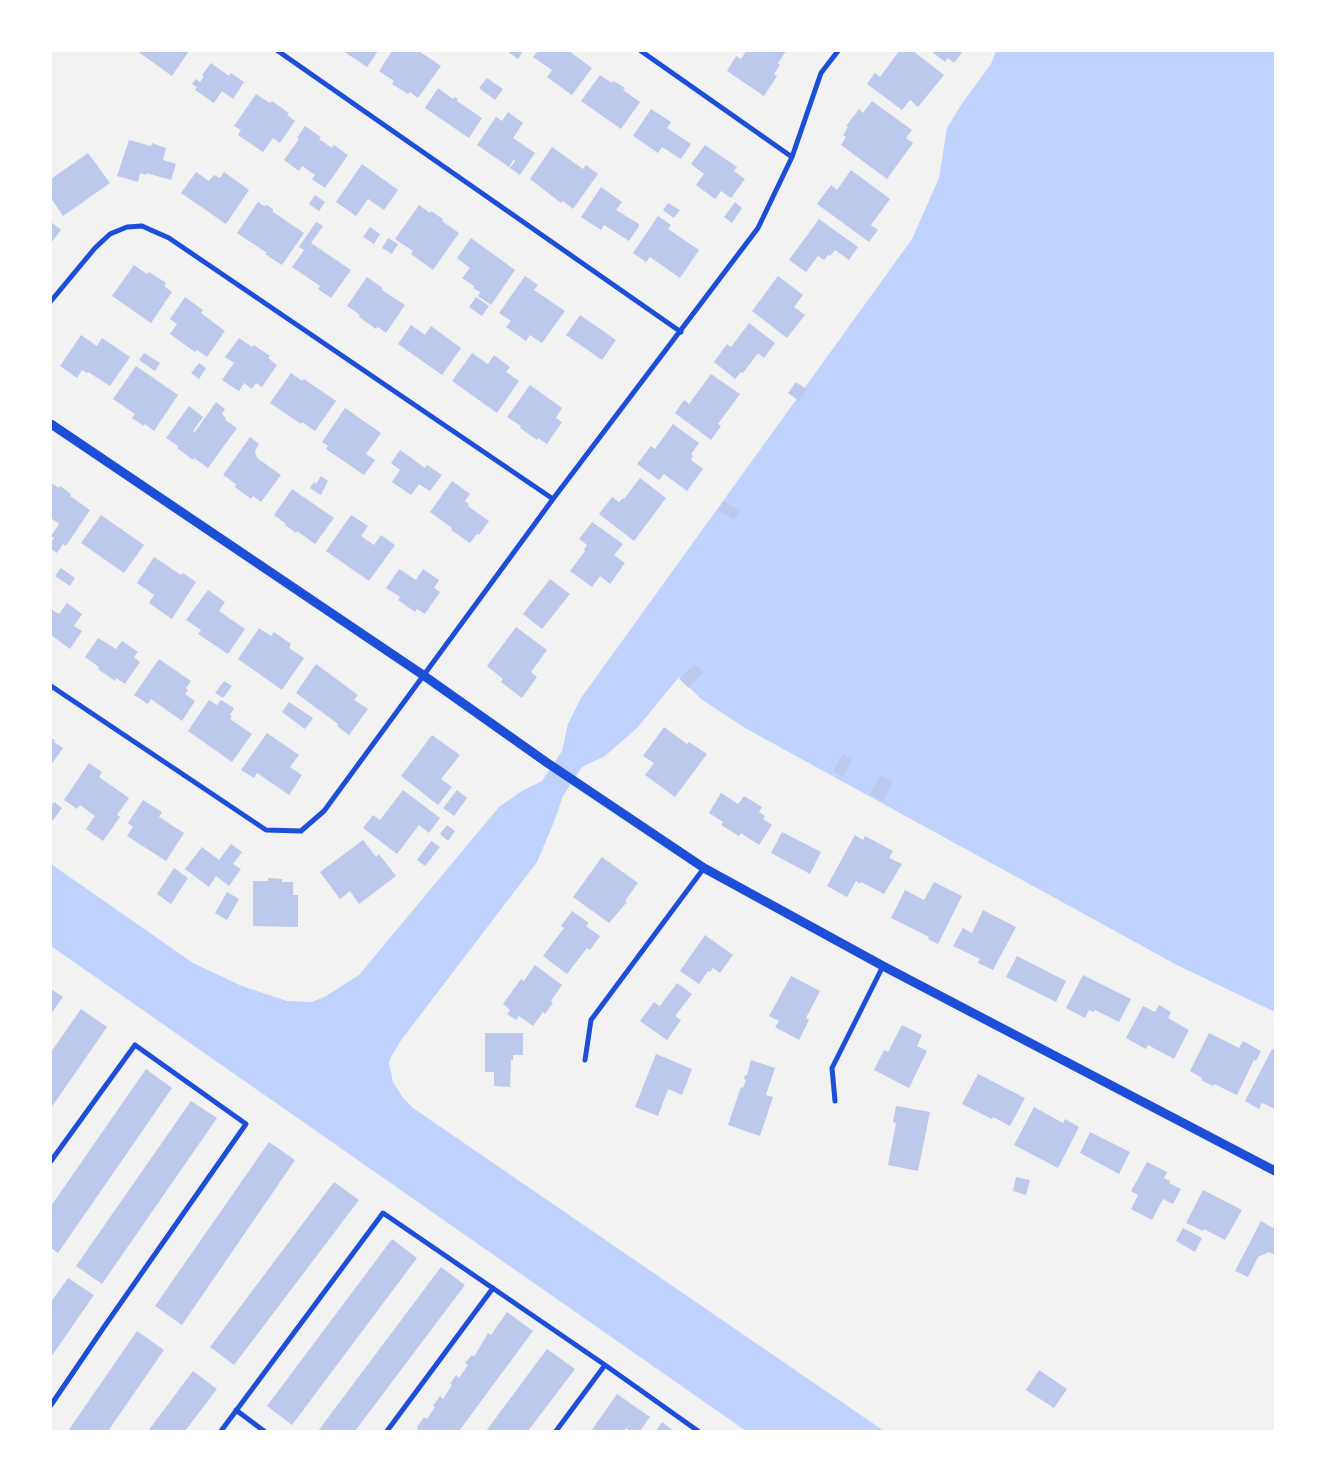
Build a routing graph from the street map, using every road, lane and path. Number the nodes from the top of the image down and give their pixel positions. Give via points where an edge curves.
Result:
1 (278, 51) edge
2 (641, 51) edge
3 (838, 51) edge
4 (792, 157) junction
5 (51, 301) edge
6 (681, 332) junction
7 (51, 424) edge
8 (553, 499) junction
9 (423, 676) junction
10 (51, 686) edge
11 (704, 868) junction
12 (883, 966) junction
13 (585, 1060) dead end
14 (835, 1101) dead end
15 (51, 1161) edge
16 (1275, 1171) edge
17 (493, 1288) junction
18 (605, 1365) junction
19 (51, 1405) edge
20 (236, 1410) junction
21 (222, 1431) edge
22 (264, 1431) edge
23 (387, 1431) edge
24 (556, 1431) edge
25 (698, 1431) edge

1 - 6 street
2 - 4 street
3 - 4 street via 821,73
4 - 6 street via 758,228
5 - 8 street via 110,234 127,227 142,226 169,238
6 - 8 street
7 - 9 street
8 - 9 street
9 - 10 street via 324,811 301,831 266,830
9 - 11 street
11 - 12 street
11 - 13 street via 591,1020
12 - 14 street via 832,1068
12 - 16 street
15 - 19 street via 135,1046 246,1124
17 - 18 street
17 - 20 street via 382,1213
17 - 23 street
18 - 24 street
18 - 25 street
20 - 21 street
20 - 22 street

